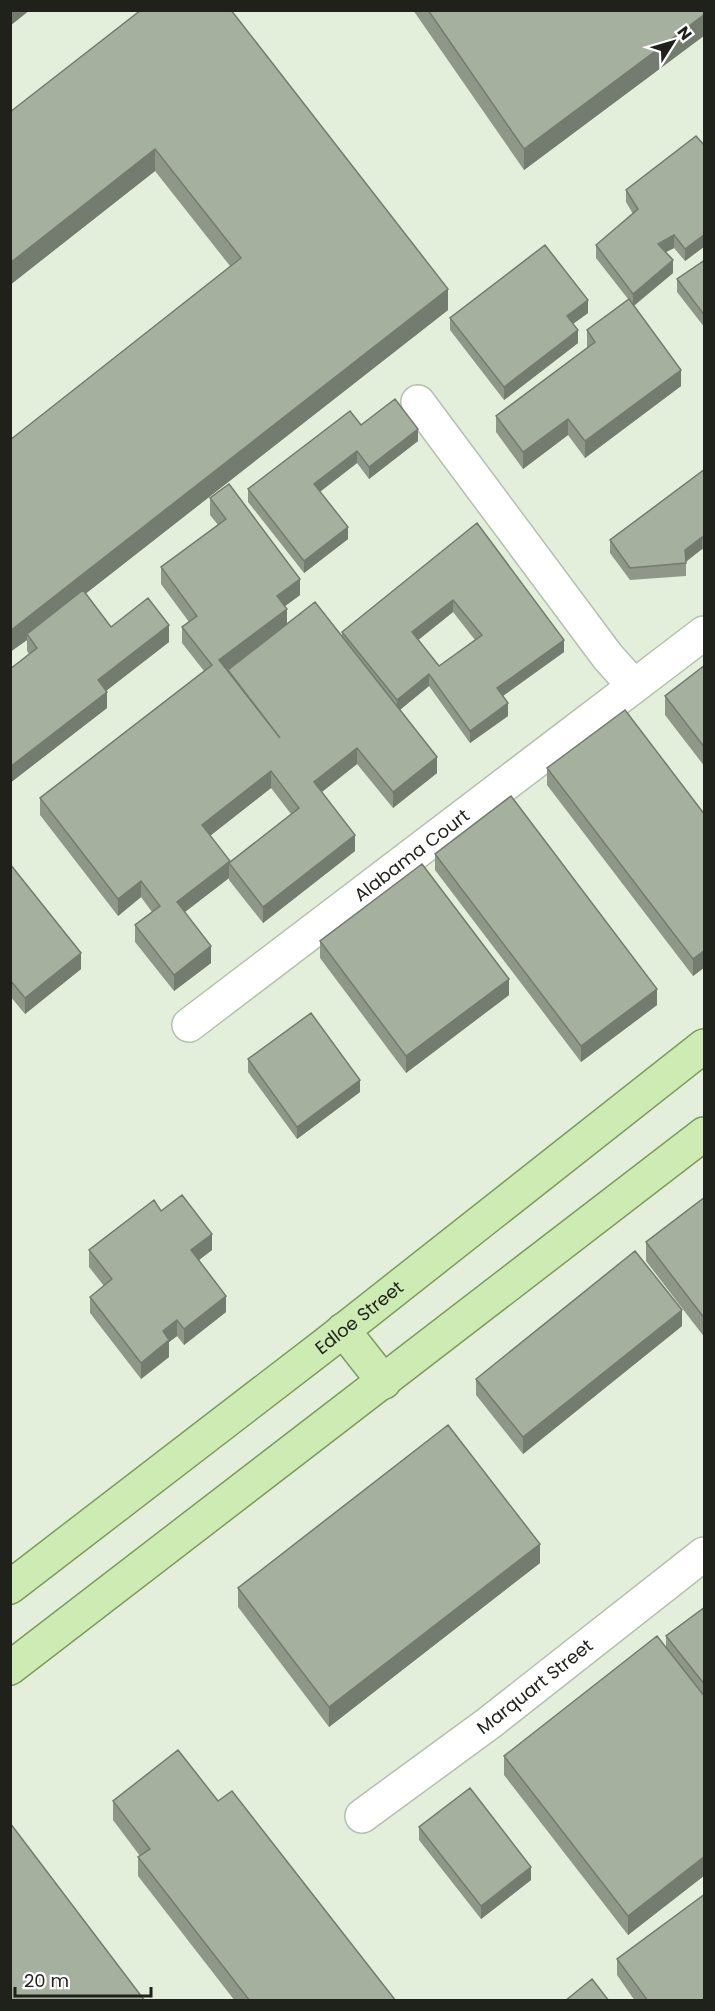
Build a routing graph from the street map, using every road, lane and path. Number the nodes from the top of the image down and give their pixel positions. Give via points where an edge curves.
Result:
1 (418, 402) dead end
2 (705, 633) edge
3 (634, 686) junction
4 (189, 1024) dead end
5 (705, 1046) edge
6 (705, 1134) edge
7 (344, 1330) junction
8 (384, 1382) junction
9 (705, 1554) edge
10 (10, 1587) edge
11 (10, 1668) edge
12 (362, 1816) dead end

1 - 3 street via 608,657
2 - 3 street, Alabama Court
3 - 4 street, Alabama Court
5 - 7 main road, Edloe Street
6 - 8 main road
7 - 8 main road
7 - 10 main road, Edloe Street
8 - 11 main road
9 - 12 street, Marquart Street via 489,1724

